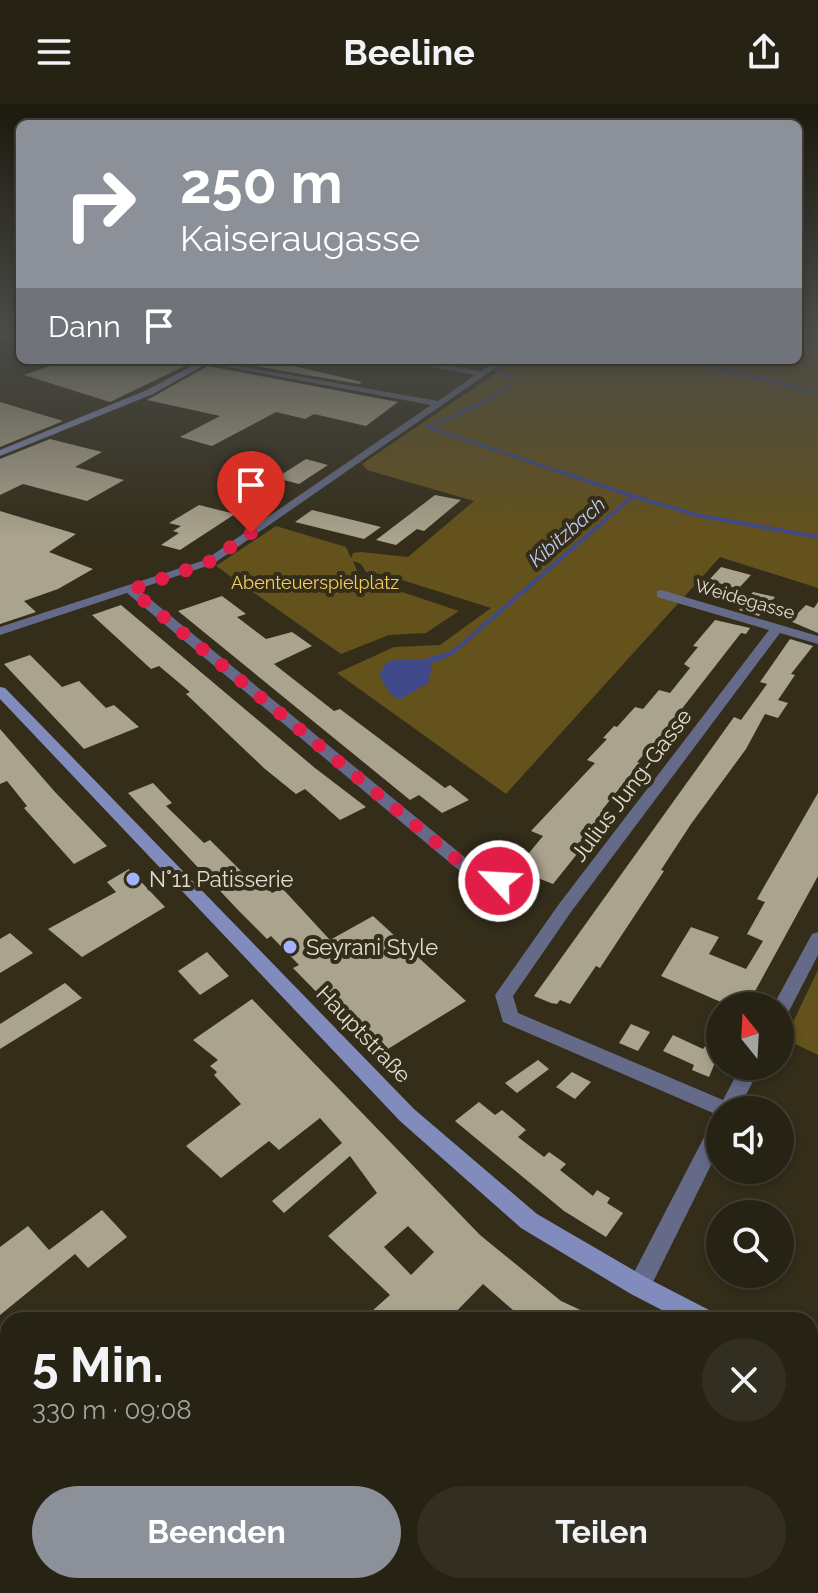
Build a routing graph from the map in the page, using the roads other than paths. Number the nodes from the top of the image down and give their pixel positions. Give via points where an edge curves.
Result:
1 (132, 399) edge
2 (416, 399) edge
3 (446, 399) edge
4 (440, 404) junction
5 (0, 453) edge
6 (131, 590) junction
7 (661, 594) dead end
8 (778, 627) junction
9 (0, 631) edge
10 (818, 640) edge
11 (0, 691) edge
12 (499, 881) dead end
13 (818, 938) edge
14 (790, 992) edge
15 (706, 1101) edge
16 (706, 1154) edge
17 (639, 1286) junction
18 (689, 1312) edge

1 - 5 main road
2 - 4 street
3 - 4 street
4 - 6 street via 209,562
6 - 9 street
6 - 12 street via 467,868
7 - 8 street, Weidegasse
8 - 10 street, Weidegasse
8 - 15 street, Julius Jung-Gasse via 504,995 510,1017
11 - 17 main road, Hauptstraße via 407,1115 529,1221
13 - 14 street
16 - 17 street
17 - 18 main road, Hauptstraße

